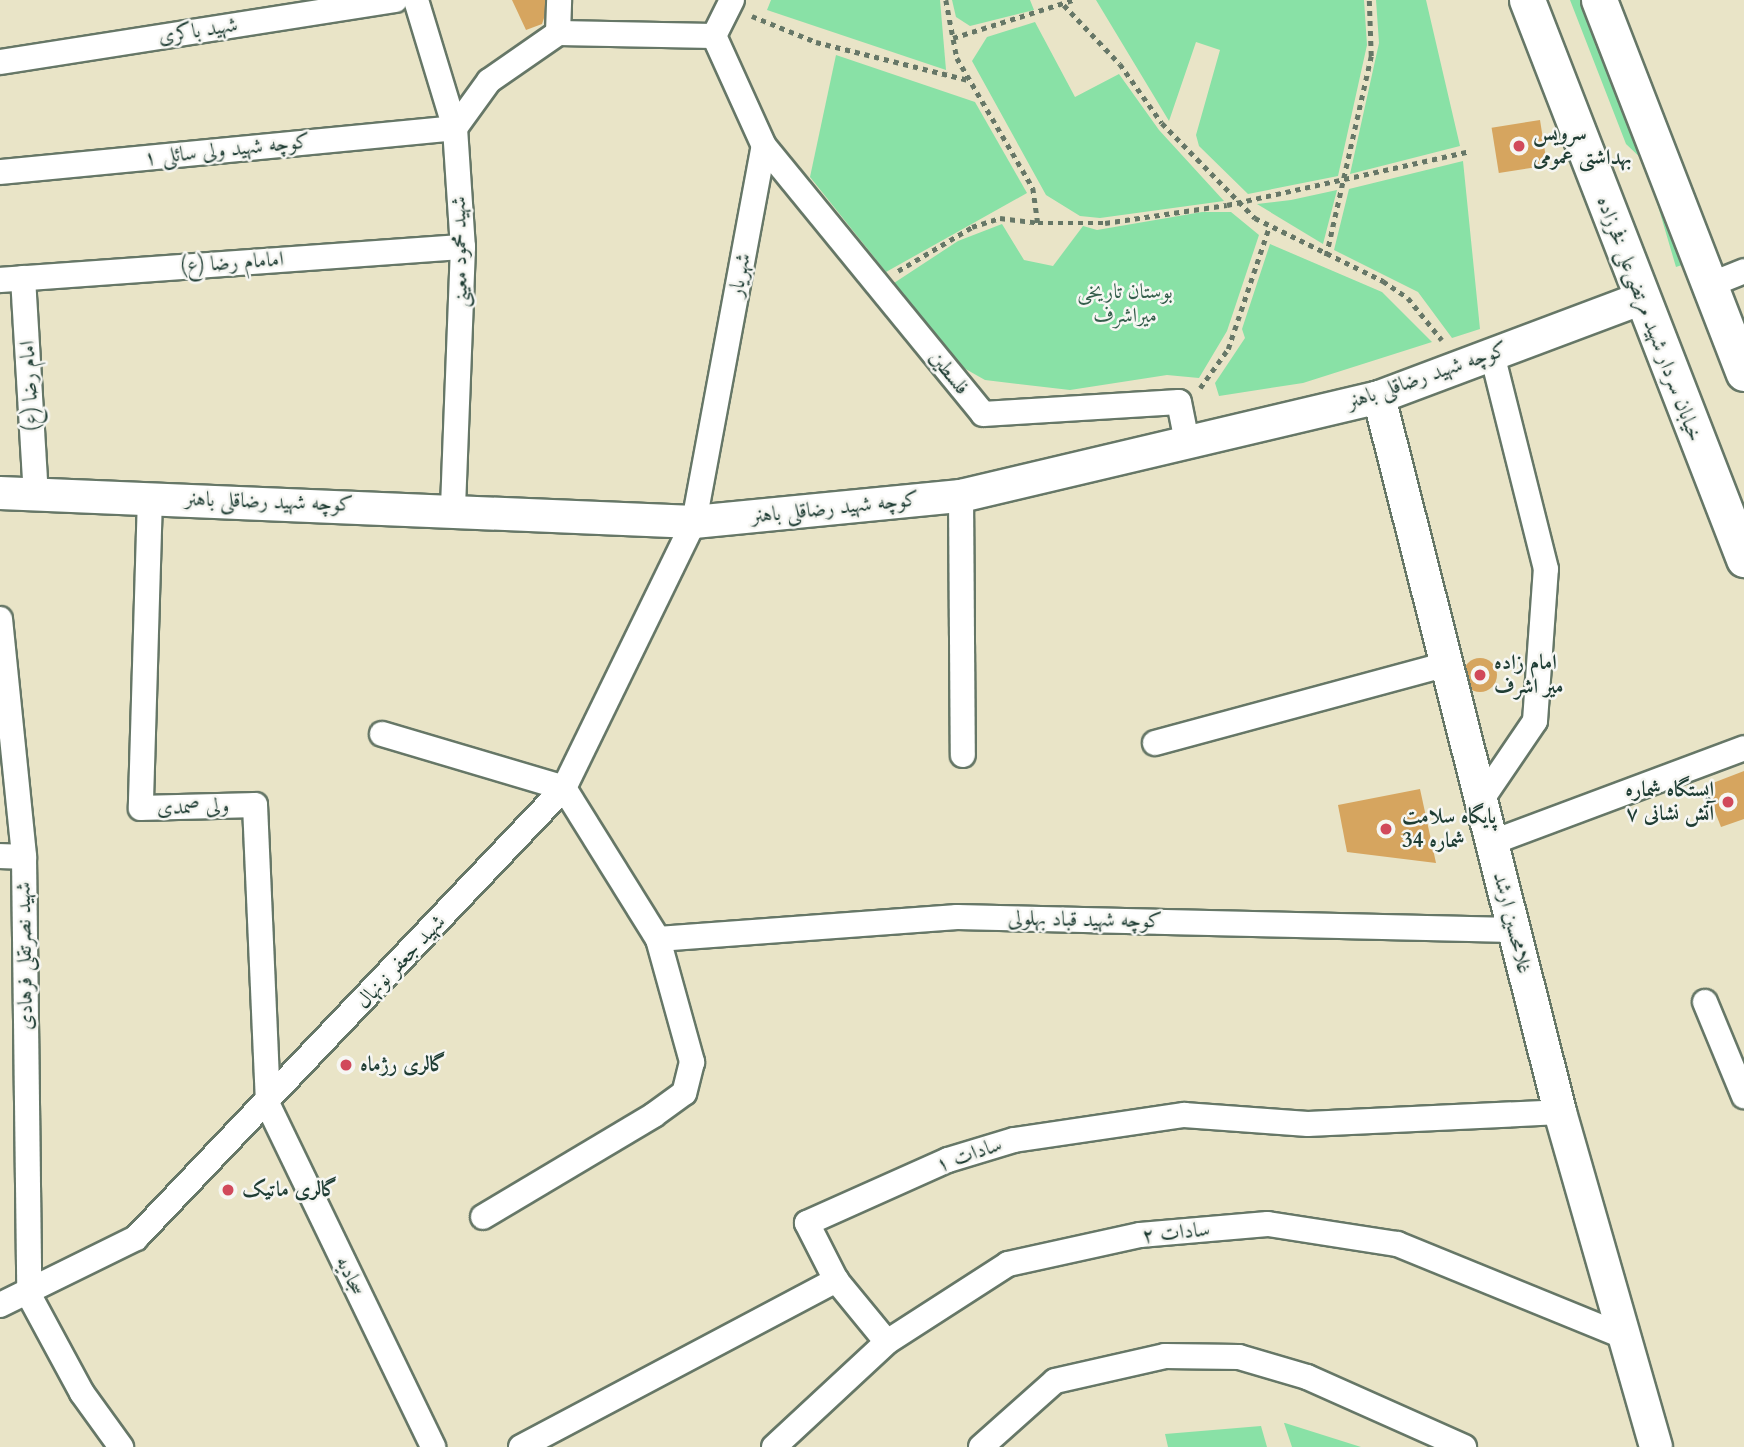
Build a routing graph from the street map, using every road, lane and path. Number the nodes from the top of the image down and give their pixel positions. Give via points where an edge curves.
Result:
1 (395, 0) edge
2 (416, 0) edge
3 (559, 0) edge
4 (946, 0) edge
5 (1073, 0) edge
6 (1369, 0) edge
7 (1527, 0) edge
8 (1599, 0) edge
9 (1065, 2) edge
10 (730, 3) edge
11 (558, 33) junction
12 (714, 36) junction
13 (953, 38) junction
14 (0, 62) edge
15 (968, 80) junction
16 (455, 128) junction
17 (764, 146) junction
18 (1467, 152) dead end
19 (0, 172) edge
20 (1343, 182) junction
21 (1240, 202) junction
22 (1038, 223) junction
23 (1269, 227) junction
24 (463, 247) junction
25 (921, 255) dead end
26 (1326, 256) junction
27 (1744, 271) edge
28 (12, 279) edge
29 (1710, 285) junction
30 (1640, 299) junction
31 (1442, 340) dead end
32 (1492, 354) junction
33 (1744, 373) edge
34 (1379, 397) junction
35 (1179, 402) junction
36 (1187, 442) junction
37 (0, 493) edge
38 (36, 494) junction
39 (961, 496) junction
40 (150, 497) junction
41 (453, 509) junction
42 (694, 522) junction
43 (1744, 559) edge
44 (0, 619) edge
45 (1447, 664) junction
46 (382, 734) dead end
47 (1155, 743) dead end
48 (1744, 748) edge
49 (963, 755) dead end
50 (564, 788) junction
51 (1482, 799) junction
52 (1493, 842) junction
53 (12, 857) edge
54 (1513, 930) junction
55 (658, 939) junction
56 (1706, 1002) dead end
57 (1744, 1096) edge
58 (268, 1105) junction
59 (1560, 1112) junction
60 (483, 1217) dead end
61 (836, 1280) junction
62 (29, 1295) junction
63 (0, 1305) edge
64 (1625, 1337) junction
65 (887, 1342) junction
66 (121, 1447) edge
67 (433, 1447) edge
68 (521, 1447) edge
69 (774, 1447) edge
70 (981, 1447) edge
71 (1464, 1447) edge
72 (1656, 1447) edge

1 - 14 street, شهید باکری
2 - 16 street, شهید محمود معینی
3 - 11 street
4 - 13 path
5 - 9 path
6 - 20 path via 1371,56
7 - 30 main road, خیابان سردار شهید مرتضی‌علی فخرزاده
8 - 29 main road
9 - 13 path
9 - 21 path via 1120,64 1162,123
10 - 12 street
10 - 15 path via 817,41
11 - 12 street
11 - 16 street via 489,81
12 - 17 street
13 - 15 path
15 - 22 path via 1033,188
16 - 19 street, کوچه شهید ولی سائلی ۱
16 - 24 street, شهید محمود معینی
17 - 35 street, فلسطین via 983,414
17 - 42 street, شهریار
18 - 20 path
20 - 21 path
20 - 26 path
21 - 22 path via 1105,223
21 - 23 path
22 - 25 path via 1000,218
23 - 26 path
23 - 35 path via 1228,349 1204,386
24 - 28 street, امامام رضا (ع)
24 - 41 street, شهید محمود معینی
26 - 31 path via 1408,298
27 - 29 street
28 - 38 street, امام رضا (ع)
29 - 33 main road
30 - 32 street, کوچه شهید رضاقلی باهنر
30 - 43 main road, خیابان سردار شهید مرتضی‌علی فخرزاده
32 - 34 street, کوچه شهید رضاقلی باهنر
32 - 51 street via 1546,569 1535,721
34 - 36 street, کوچه شهید رضاقلی باهنر
34 - 45 street, غلامحسین ارشد
35 - 36 street
36 - 39 street, کوچه شهید رضاقلی باهنر
37 - 38 street, کوچه شهید رضاقلی باهنر
38 - 40 street, کوچه شهید رضاقلی باهنر
39 - 42 street, کوچه شهید رضاقلی باهنر
39 - 49 street
40 - 41 street, کوچه شهید رضاقلی باهنر
40 - 58 street, ولی صمدی via 141,808 255,805
41 - 42 street, کوچه شهید رضاقلی باهنر
42 - 50 street, شهید جعفر نونهال
44 - 53 street, شهید نصرتقلی فرهادی
45 - 47 street
45 - 51 street, غلامحسین ارشد
46 - 50 street
48 - 52 street
50 - 55 street
50 - 58 street, شهید جعفر نونهال
51 - 52 street, غلامحسین ارشد
52 - 54 street, غلامحسین ارشد
53 - 62 street, شهید نصرتقلی فرهادی
54 - 55 street, کوچه شهید قباد بهلولی via 957,917
54 - 59 street, غلامحسین ارشد
55 - 60 street via 692,1062 684,1093
56 - 57 street
58 - 62 street, شهید جعفر نونهال via 136,1238
58 - 67 street, سجادیه
59 - 61 street, سادات ۱ via 1308,1125 1184,1115 1014,1140 948,1160 807,1223
59 - 64 street, غلامحسین ارشد
61 - 65 street
61 - 68 street
62 - 63 street, شهید جعفر نونهال
62 - 66 street via 82,1393
64 - 65 street, سادات ۲ via 1397,1244 1268,1224 1140,1235 1008,1264
64 - 72 street, غلامحسین ارشد
65 - 69 street, سادات ۲
70 - 71 street via 1055,1381 1165,1356 1240,1357 1307,1377

